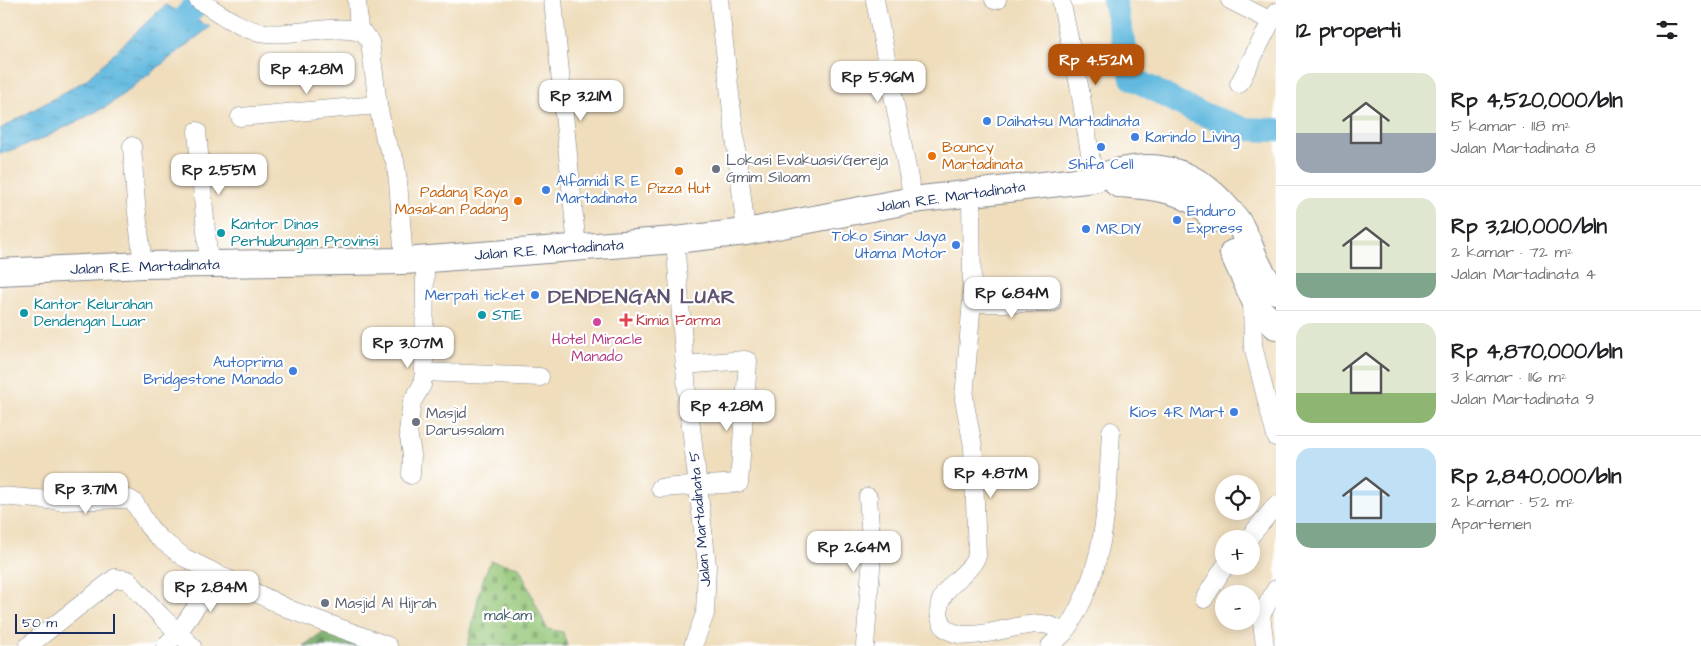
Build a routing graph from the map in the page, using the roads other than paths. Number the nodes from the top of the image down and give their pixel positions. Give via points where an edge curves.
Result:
1 (198, 0) edge
2 (357, 0) edge
3 (552, 0) edge
4 (720, 0) edge
5 (875, 0) edge
6 (1061, 0) edge
7 (1230, 0) edge
8 (1273, 16) edge
9 (359, 31) junction
10 (1239, 84) dead end
11 (378, 105) junction
12 (240, 117) dead end
13 (197, 131) dead end
14 (132, 146) dead end
15 (1094, 179) junction
16 (971, 194) junction
17 (913, 200) junction
18 (746, 232) junction
19 (675, 240) junction
20 (577, 248) junction
21 (414, 260) junction
22 (209, 264) junction
23 (143, 265) junction
24 (0, 272) edge
25 (1263, 286) edge
26 (972, 302) junction
27 (1052, 303) dead end
28 (1276, 326) edge
29 (684, 365) junction
30 (424, 372) junction
31 (540, 377) dead end
32 (1111, 431) dead end
33 (1276, 437) edge
34 (411, 475) dead end
35 (698, 485) junction
36 (660, 488) dead end
37 (0, 496) edge
38 (868, 497) dead end
39 (1276, 505) edge
40 (1255, 530) edge
41 (218, 574) junction
42 (1219, 575) edge
43 (1276, 589) edge
44 (1204, 598) dead end
45 (178, 633) junction
46 (1064, 633) junction
47 (28, 646) edge
48 (165, 646) edge
49 (192, 646) edge
50 (388, 646) edge
51 (693, 646) edge
52 (865, 646) edge
53 (1050, 646) edge
54 (1265, 646) edge

1 - 9 street via 249,29 270,33
2 - 9 street
3 - 20 street
4 - 18 street
5 - 17 street
6 - 15 street
7 - 8 street
8 - 10 street
9 - 11 street via 370,42
11 - 12 street
11 - 21 street via 396,168
13 - 22 street
14 - 23 street
15 - 16 highway, Jalan R.E. Martadinata
15 - 25 highway, Jalan R.E. Martadinata via 1145,185 1191,198 1208,211
16 - 17 highway, Jalan R.E. Martadinata
16 - 26 street
17 - 18 highway, Jalan R.E. Martadinata
18 - 19 highway, Jalan R.E. Martadinata
19 - 20 highway, Jalan R.E. Martadinata
19 - 29 street, Jalan Martadinata 5
20 - 21 highway, Jalan R.E. Martadinata
21 - 22 highway, Jalan R.E. Martadinata
21 - 30 street
22 - 23 highway, Jalan R.E. Martadinata
23 - 24 highway, Jalan R.E. Martadinata
25 - 28 highway, Jalan R.E. Martadinata via 1259,310
25 - 33 street via 1253,346
26 - 27 street
26 - 46 street via 964,399 973,446 977,556 972,566 945,594 939,615 949,634 964,643 991,639 1040,623
29 - 35 street, Jalan Martadinata 5
29 - 35 street via 745,360 750,365 739,483
30 - 31 street
30 - 34 street via 422,385 412,402 408,432
32 - 46 street via 1107,502 1098,560
35 - 36 street
35 - 51 street, Jalan Martadinata 5 via 707,588 705,614
37 - 41 street via 61,501 129,499 164,543 185,558
38 - 52 street via 872,555
39 - 40 street
41 - 45 street
41 - 50 street via 291,610
42 - 44 street
43 - 54 street via 1261,616
45 - 47 street via 128,580 115,578
45 - 48 street
45 - 49 street
46 - 53 street

